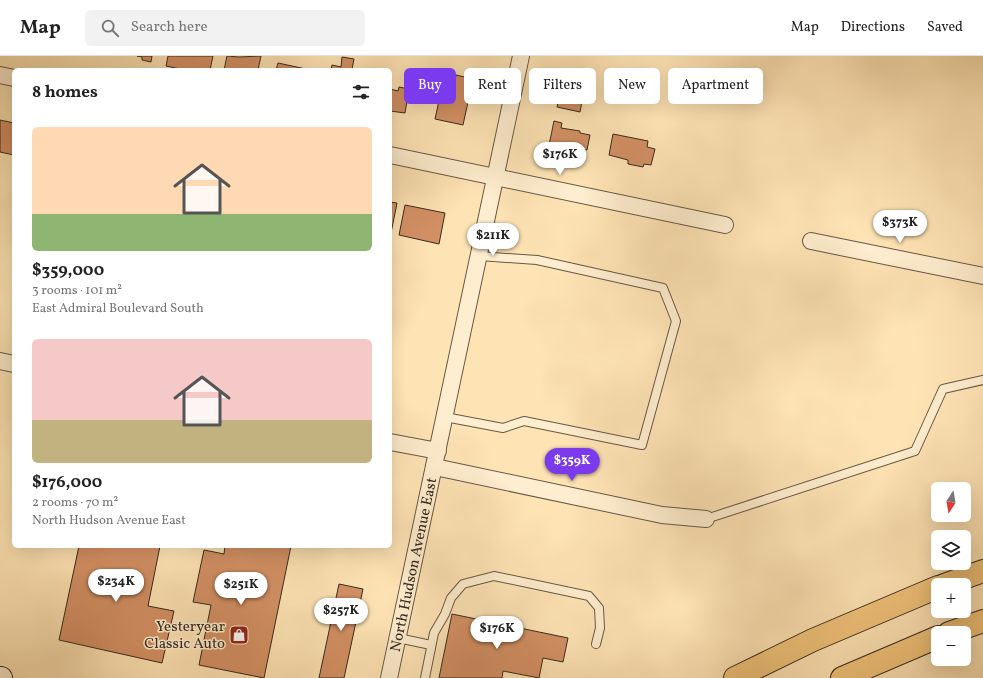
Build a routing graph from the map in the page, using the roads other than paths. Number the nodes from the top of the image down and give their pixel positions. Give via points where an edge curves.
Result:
1 (521, 56) edge
2 (0, 76) edge
3 (12, 78) edge
4 (392, 155) edge
5 (496, 177) junction
6 (725, 225) dead end
7 (811, 241) dead end
8 (479, 256) junction
9 (983, 276) edge
10 (0, 362) edge
11 (12, 364) edge
12 (983, 380) edge
13 (445, 417) junction
14 (392, 442) edge
15 (438, 451) junction
16 (434, 467) junction
17 (706, 519) joint
18 (983, 571) edge
19 (964, 578) edge
20 (931, 590) edge
21 (983, 621) edge
22 (969, 626) edge
23 (398, 638) junction
24 (931, 640) edge
25 (596, 644) dead end
26 (431, 645) junction
27 (389, 678) edge
28 (425, 678) edge
29 (735, 678) edge
30 (842, 678) edge

1 - 5 street, North Hudson Avenue East
2 - 3 street
4 - 5 street
5 - 6 street
5 - 8 street, North Hudson Avenue East
7 - 9 street
8 - 13 street, North Hudson Avenue East
8 - 13 lane via 537,260 663,288 676,321 642,445 524,421 503,428
10 - 11 street
12 - 17 lane via 943,389 915,451
13 - 15 street, North Hudson Avenue East
14 - 15 street
15 - 16 street, North Hudson Avenue East
16 - 17 street via 662,515
16 - 23 street, North Hudson Avenue East
18 - 19 highway
20 - 29 highway via 813,640
21 - 22 highway
23 - 26 lane
23 - 27 street, North Hudson Avenue East
24 - 30 highway
25 - 26 lane via 600,628 599,608 589,596 494,576 463,584 452,598 434,633
26 - 28 lane

